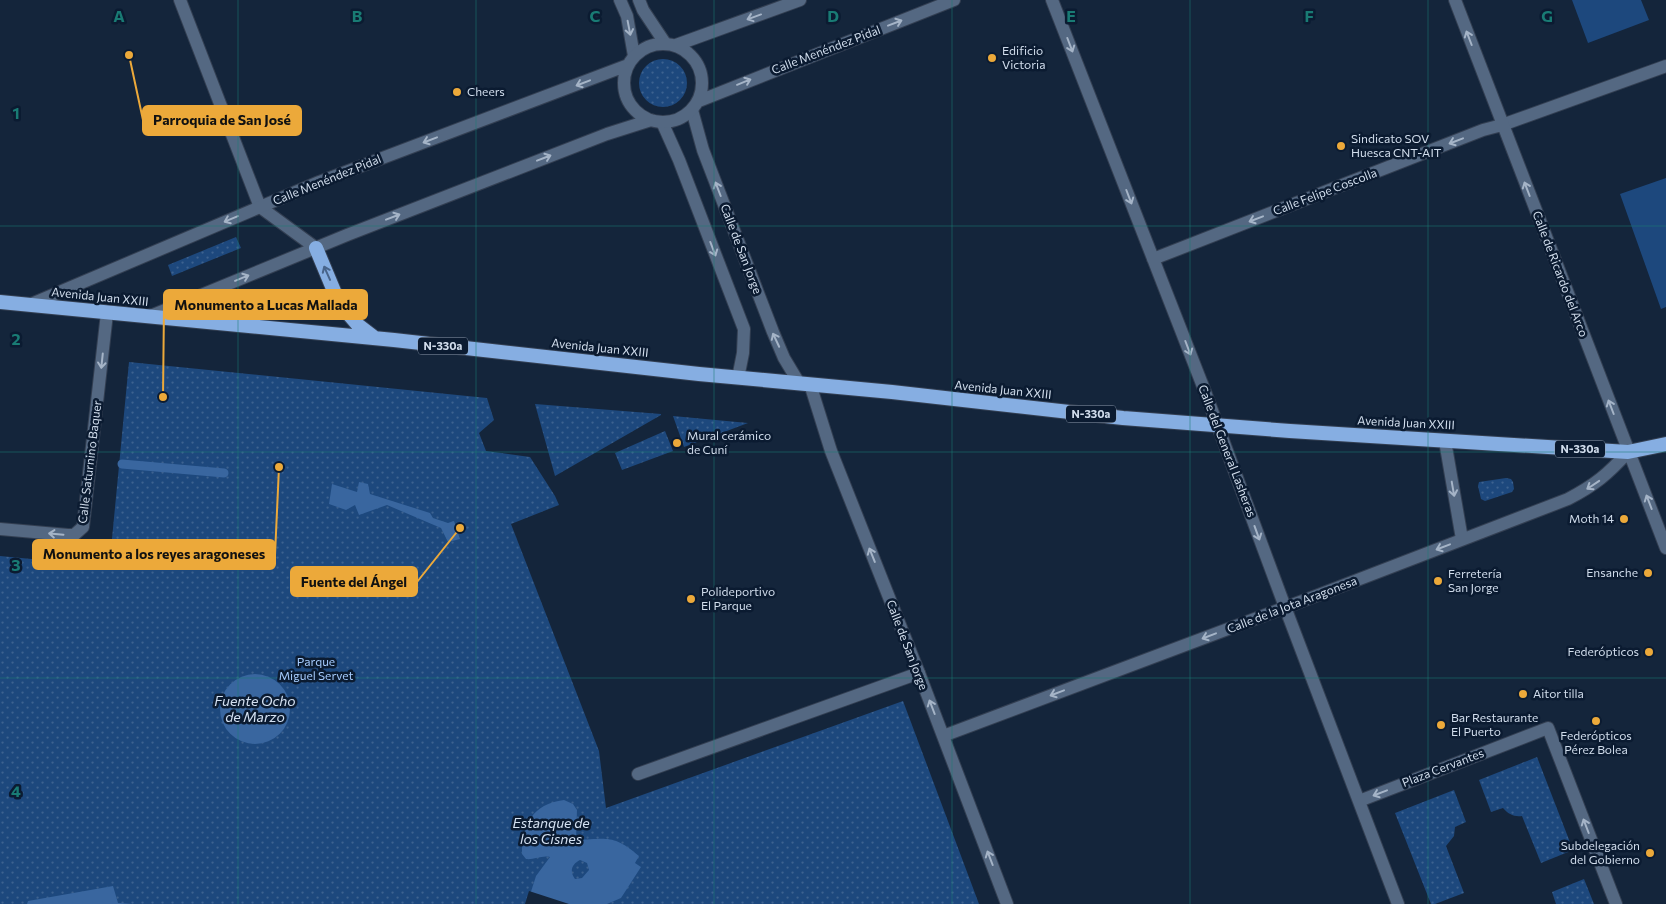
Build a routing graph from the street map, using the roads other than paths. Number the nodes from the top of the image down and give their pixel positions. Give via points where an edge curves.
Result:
1 (180, 0) edge
2 (620, 0) edge
3 (639, 0) edge
4 (800, 0) edge
5 (954, 0) edge
6 (1052, 0) edge
7 (1454, 0) edge
8 (670, 44) junction
9 (631, 60) junction
10 (1666, 66) edge
11 (696, 105) junction
12 (656, 121) junction
13 (1502, 125) junction
14 (260, 207) junction
15 (316, 248) junction
16 (1153, 259) junction
17 (0, 302) edge
18 (29, 305) junction
19 (108, 313) junction
20 (148, 317) junction
21 (376, 338) junction
22 (738, 378) junction
23 (805, 384) junction
24 (1218, 426) junction
25 (1445, 441) junction
26 (1666, 444) edge
27 (1628, 452) junction
28 (0, 529) edge
29 (1462, 539) junction
30 (1666, 548) edge
31 (1285, 607) junction
32 (919, 673) junction
33 (943, 736) junction
34 (638, 774) dead end
35 (1359, 801) junction
36 (1007, 904) edge
37 (1398, 904) edge
38 (1616, 904) edge

1 - 14 street
2 -> 9 street via 627,16
3 - 8 street
4 -> 8 street
11 -> 5 street, Calle Menéndez Pidal
6 -> 16 street, Calle del General Lasheras
13 -> 7 street, Calle de Ricardo del Arco
8 - 9 street via 654,44
8 - 11 street via 686,50 700,68 702,90
9 - 12 street via 624,76 627,98 641,115
9 -> 14 street, Calle Menéndez Pidal
10 - 13 street, Calle Felipe Coscolla
11 - 12 street via 684,117
23 -> 11 street, Calle de San Jorge via 784,358 773,332 703,150
15 -> 12 street via 607,134
12 -> 22 street, Calle de San Jorge via 679,160 744,329
13 -> 16 street, Calle Felipe Coscolla
27 -> 13 street, Calle de Ricardo del Arco
14 - 15 street
14 -> 18 street, Calle Menéndez Pidal
20 -> 15 street
21 -> 15 highway via 358,325 339,303
16 -> 24 street, Calle del General Lasheras
17 - 18 highway, Avenida Juan XXIII / N-330a
18 - 19 highway, Avenida Juan XXIII / N-330a
19 - 20 highway, Avenida Juan XXIII / N-330a
19 -> 28 street, Calle Saturnino Baquer via 83,527 74,535
20 - 21 highway, Avenida Juan XXIII / N-330a
21 - 22 highway, Avenida Juan XXIII / N-330a
22 - 23 highway, Avenida Juan XXIII / N-330a
23 - 24 highway, Avenida Juan XXIII / N-330a
32 -> 23 street, Calle de San Jorge
24 - 25 highway, Avenida Juan XXIII / N-330a
24 -> 31 street, Calle del General Lasheras
25 - 27 highway, Avenida Juan XXIII / N-330a
25 -> 29 street
26 - 27 highway, N-330a
27 -> 29 street, Calle de la Jota Aragonesa via 1591,487 1568,499
30 -> 27 street, Calle de Ricardo del Arco
29 -> 31 street, Calle de la Jota Aragonesa
31 -> 33 street, Calle de la Jota Aragonesa
31 - 35 street, Calle del General Lasheras
33 -> 32 street, Calle de San Jorge
32 - 34 street
36 -> 33 street, Calle de San Jorge
35 - 37 street, Calle del General Lasheras
38 -> 35 street, Plaza Cervantes via 1548,728

